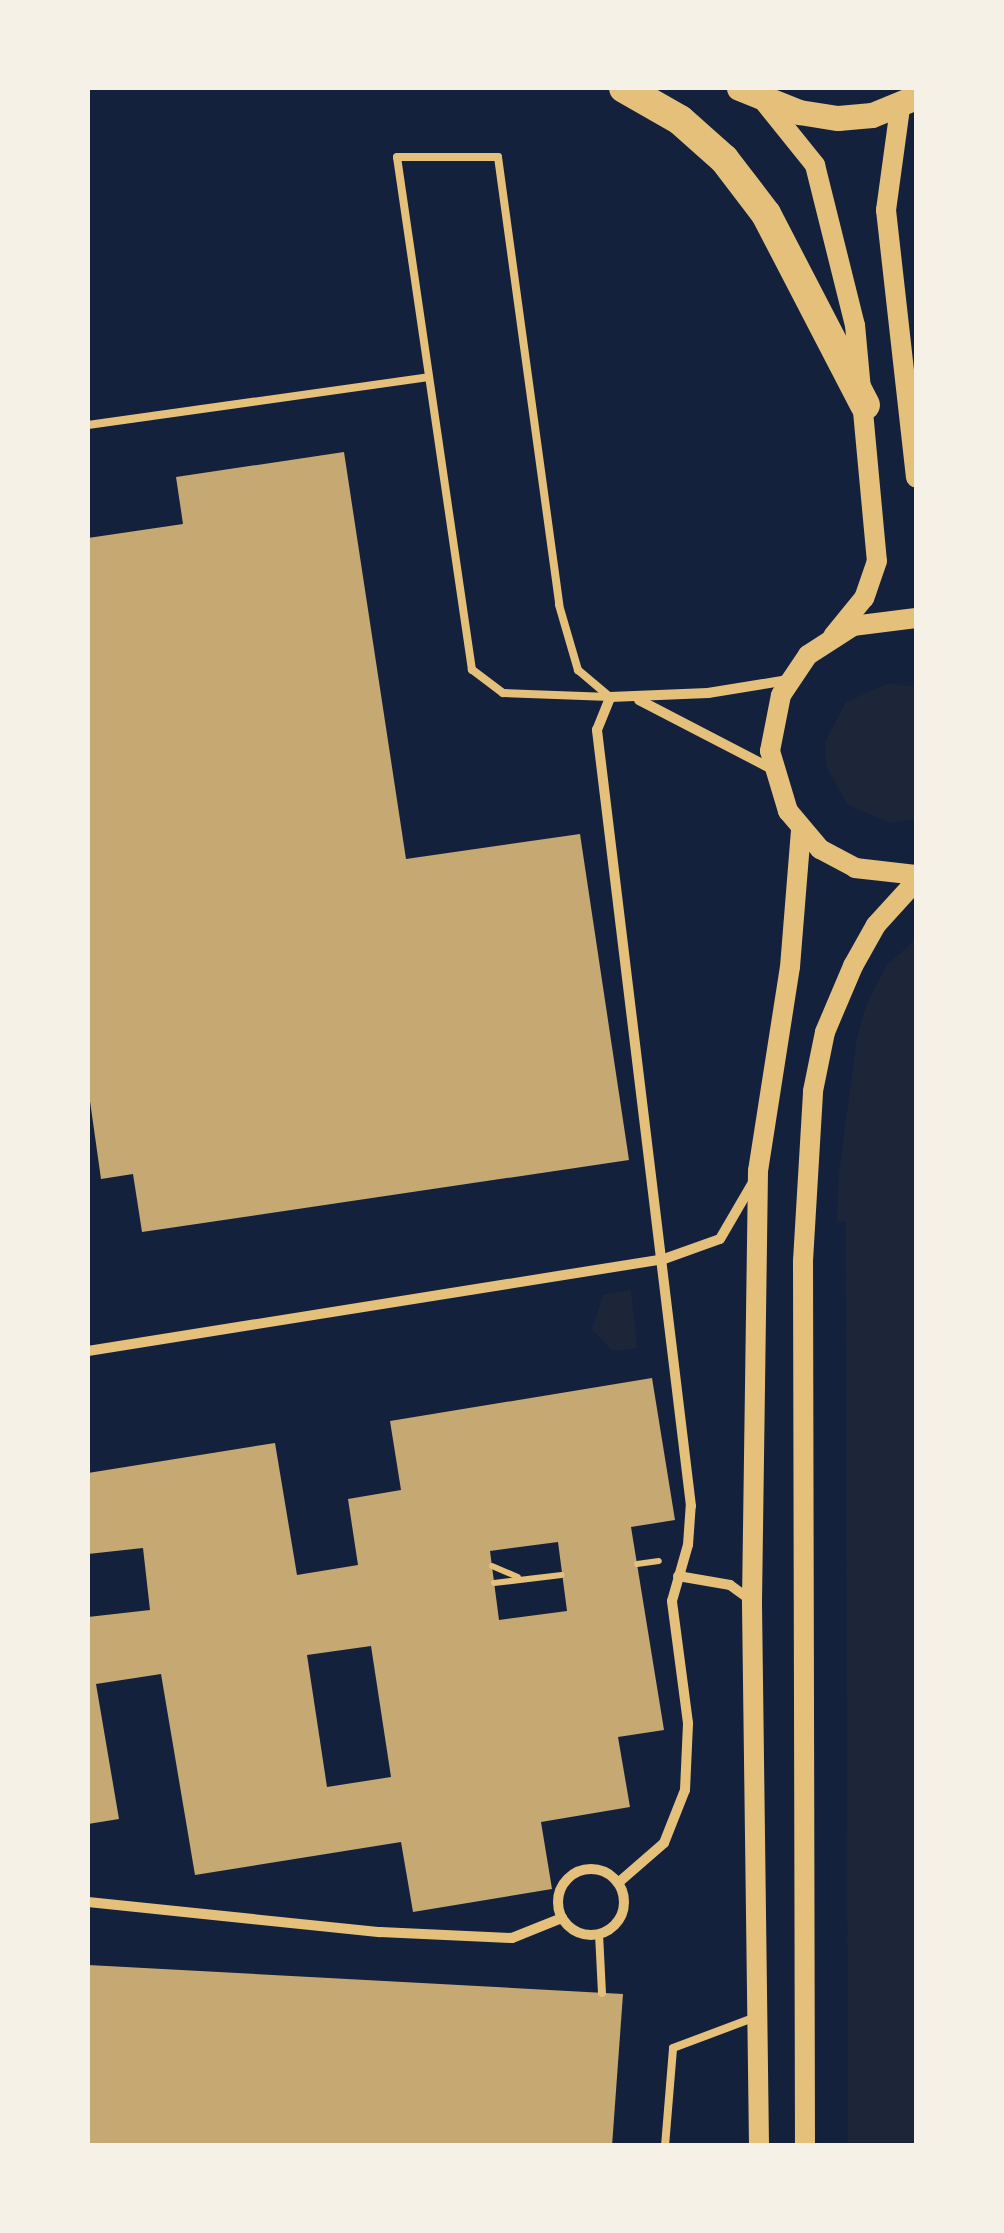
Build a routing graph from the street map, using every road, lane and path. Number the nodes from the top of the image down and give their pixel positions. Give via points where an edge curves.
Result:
1 (624, 88) edge
2 (750, 94) edge
3 (908, 103) edge
4 (430, 377) junction
5 (866, 405) junction
6 (88, 425) edge
7 (916, 477) edge
8 (916, 618) edge
9 (832, 636) junction
10 (789, 680) junction
11 (610, 697) junction
12 (634, 697) junction
13 (772, 768) junction
14 (801, 830) junction
15 (916, 878) edge
16 (758, 1171) junction
17 (664, 1259) junction
18 (88, 1351) edge
19 (492, 1566) dead end
20 (562, 1574) dead end
21 (678, 1576) junction
22 (529, 1579) junction
23 (494, 1583) dead end
24 (752, 1602) junction
25 (618, 1883) junction
26 (88, 1902) edge
27 (562, 1918) junction
28 (599, 1934) junction
29 (602, 1993) dead end
30 (756, 2017) junction
31 (755, 2139) edge
32 (666, 2146) edge
33 (805, 2146) edge

1 - 5 highway via 680,120 724,159 766,214
2 - 3 main road via 838,118
2 - 5 main road via 815,164 838,242
3 - 7 main road via 886,210
4 - 6 lane
4 - 11 lane via 472,670 503,693
4 - 11 lane via 397,157 498,157 559,605 578,670
5 - 9 main road via 877,562 864,598
8 - 9 main road via 874,620
9 - 10 main road
10 - 12 street
10 - 13 main road via 773,722
11 - 12 street
11 - 17 street via 597,730 602,800
12 - 13 street
13 - 14 main road
14 - 15 main road via 855,868
14 - 16 main road via 790,968
15 - 33 main road via 876,925 853,966 825,1032 812,1091 802,1281
16 - 17 street via 736,1221 720,1239
16 - 24 main road
17 - 18 street
17 - 21 street via 691,1506
19 - 22 path
20 - 22 path
21 - 24 street via 730,1585
21 - 25 street via 672,1613 688,1723 685,1790 664,1843
22 - 23 path
24 - 30 main road
25 - 27 street via 600,1870 570,1877 559,1896
25 - 28 street via 622,1914
26 - 27 street via 380,1932 512,1938
27 - 28 street via 578,1932
28 - 29 lane
30 - 31 main road
30 - 32 lane via 673,2048

